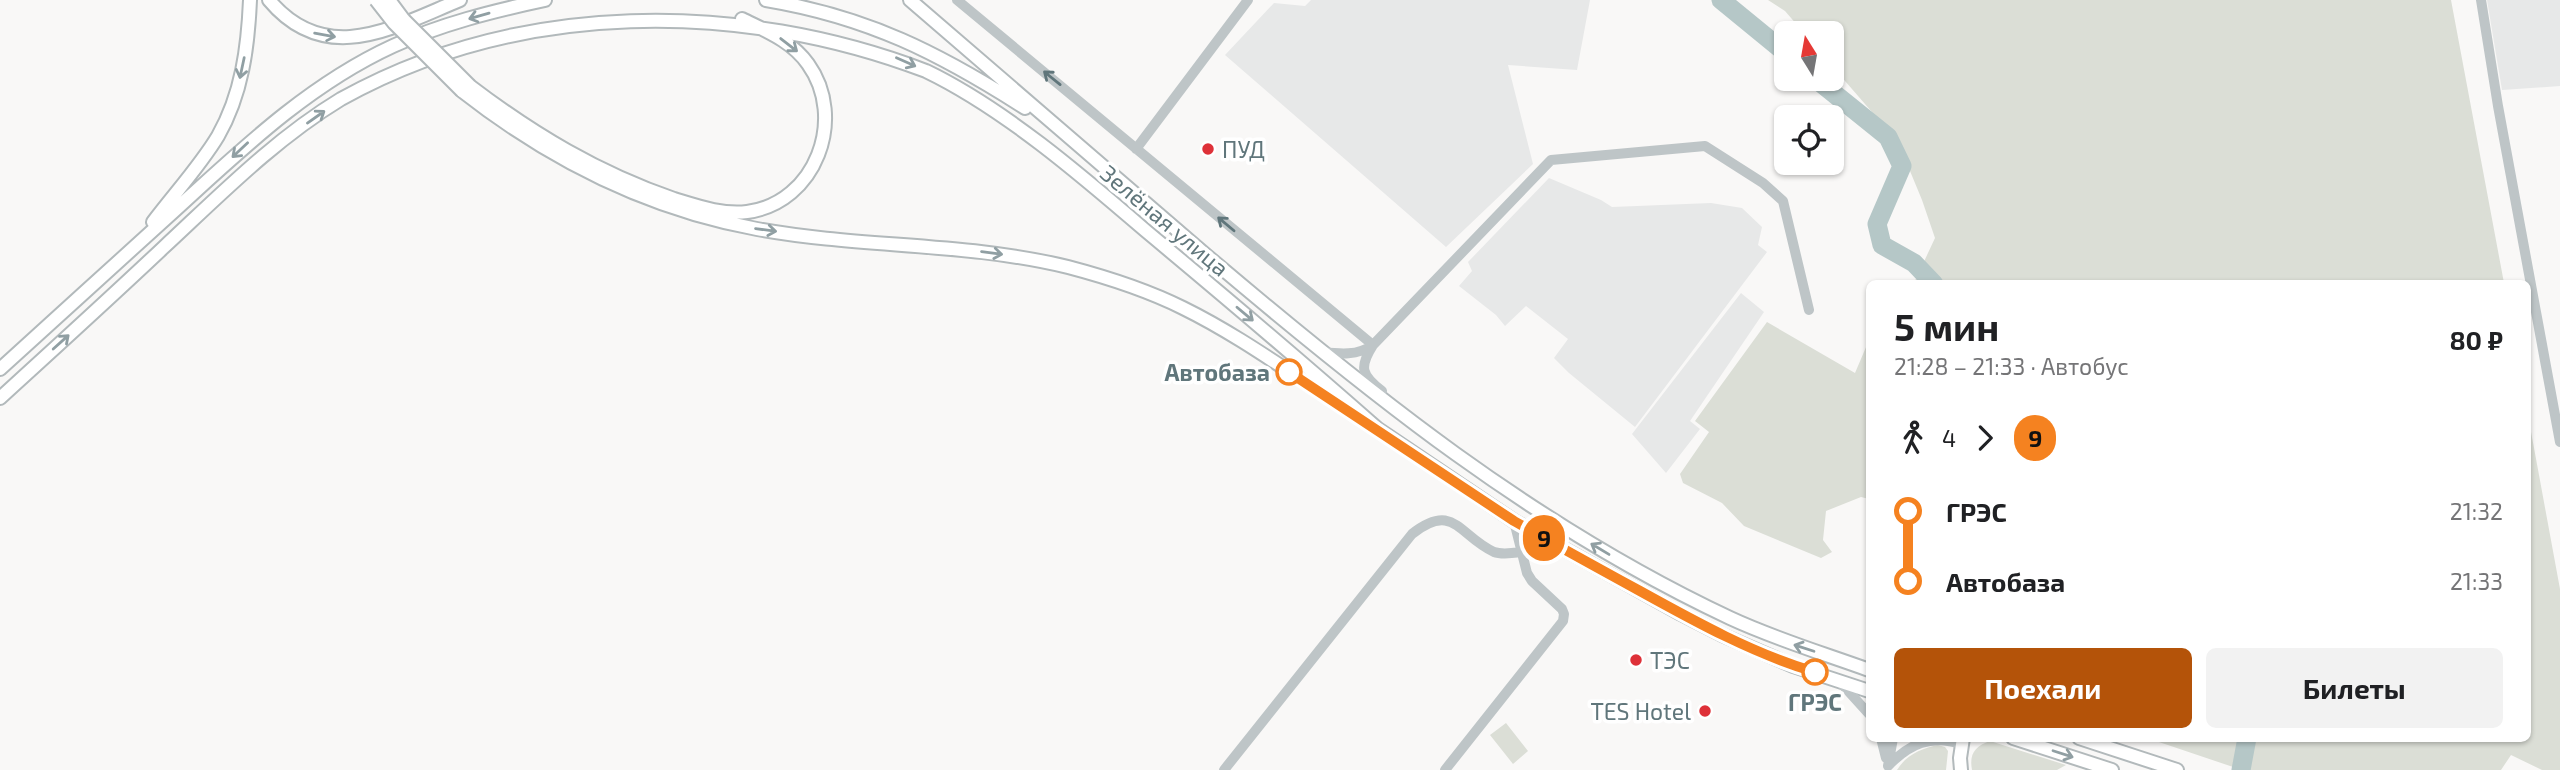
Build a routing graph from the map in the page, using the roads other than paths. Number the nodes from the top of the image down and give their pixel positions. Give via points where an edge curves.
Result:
1 (250, 0) edge
2 (269, 0) edge
3 (376, 0) edge
4 (389, 0) edge
5 (460, 0) edge
6 (545, 0) edge
7 (766, 0) edge
8 (910, 0) edge
9 (957, 0) edge
10 (1248, 0) edge
11 (2481, 0) edge
12 (729, 13) junction
13 (466, 89) junction
14 (1052, 125) junction
15 (1136, 149) junction
16 (136, 245) junction
17 (2530, 280) edge
18 (2531, 285) edge
19 (1809, 310) dead end
20 (1370, 349) junction
21 (1320, 351) junction
22 (0, 369) edge
23 (0, 398) edge
24 (1378, 429) junction
25 (2560, 442) edge
26 (1523, 501) junction
27 (1514, 521) junction
28 (1522, 552) junction
29 (1866, 669) edge
30 (1837, 679) junction
31 (1866, 690) edge
32 (1866, 711) edge
33 (1882, 742) edge
34 (1892, 742) edge
35 (1928, 742) edge
36 (1962, 742) edge
37 (2025, 742) edge
38 (2091, 742) edge
39 (1888, 768) edge
40 (1224, 770) edge
41 (1445, 770) edge
42 (1961, 770) edge
43 (2112, 770) edge
44 (2177, 770) edge

1 -> 16 main road via 248,42 237,91 218,135
2 -> 5 main road via 299,27 323,36 349,38 378,32
3 - 13 main road, bridge via 403,33
4 - 13 main road, bridge
6 -> 16 main road via 427,32 358,64 254,137
7 - 14 main road via 829,13 900,38 972,75
8 - 14 main road, Зелёная улица
15 -> 9 street
10 - 15 street
11 - 17 street
12 -> 13 main road via 780,38 799,53 814,74 823,99 823,140 810,172 793,191 762,208 747,212 695,206 612,176
23 -> 12 main road via 234,181 283,140 383,76 442,50 558,18 650,9
12 -> 24 main road via 797,24 852,41 929,72 989,107 1103,194
13 -> 24 main road via 530,140 569,164 608,184 695,215 757,230 986,252 1115,281 1181,307 1241,340
14 - 21 main road, Зелёная улица
20 -> 15 street
16 - 22 main road
18 - 25 street
19 - 20 street via 1783,201 1705,146 1550,160
20 - 21 street via 1350,354
20 - 26 street via 1365,375 1373,384
21 - 26 main road, Зелёная улица via 1424,434
24 - 27 main road
29 -> 26 main road, Зелёная улица via 1729,618 1619,560
27 - 28 street
27 - 30 main road via 1722,635 1793,666
28 - 40 street via 1496,553 1454,523 1427,522 1412,534
28 - 41 street via 1527,573 1562,609 1563,621
30 - 31 main road
30 - 32 street
33 - 39 street
34 - 39 street
35 - 39 street via 1901,752
36 - 42 main road
37 -> 43 main road
38 - 44 main road

